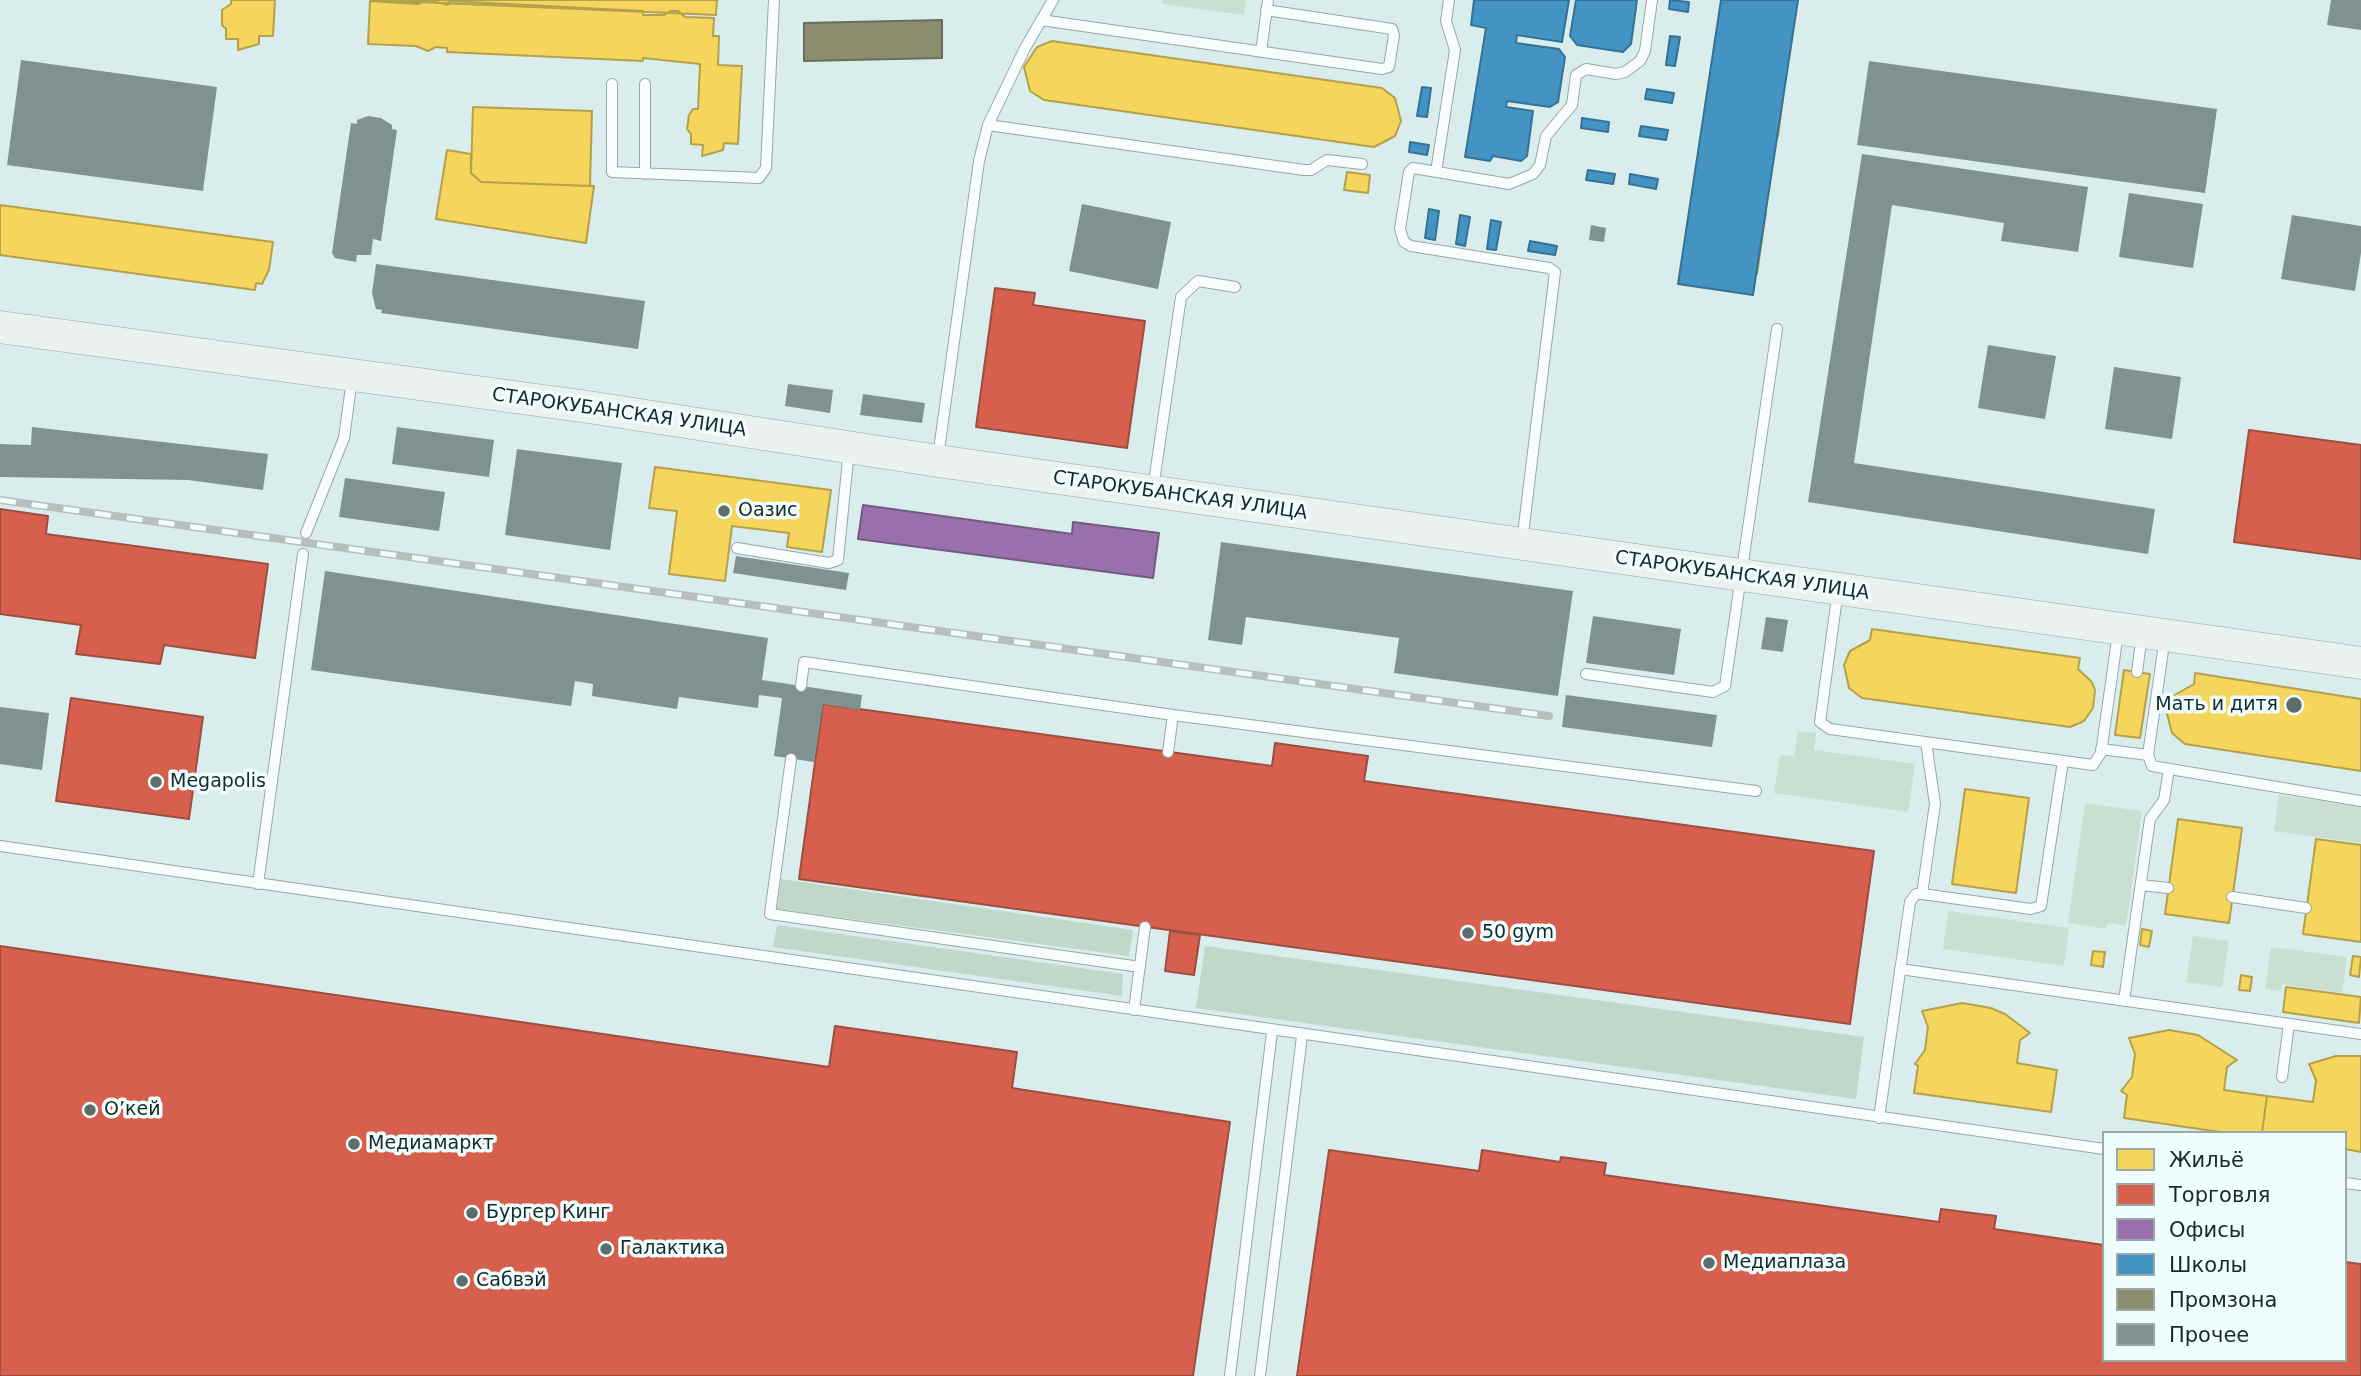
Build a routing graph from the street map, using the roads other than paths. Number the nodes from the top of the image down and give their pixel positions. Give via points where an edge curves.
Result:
1 (774, 0) edge
2 (1053, 0) edge
3 (1450, 0) edge
4 (1652, 0) edge
5 (1267, 5) edge
6 (1041, 20) junction
7 (1261, 52) junction
8 (612, 84) dead end
9 (645, 84) dead end
10 (988, 125) junction
11 (1362, 164) dead end
12 (1436, 172) junction
13 (645, 174) junction
14 (1235, 287) dead end
15 (0, 327) edge
16 (1777, 329) dead end
17 (352, 375) junction
18 (849, 447) junction
19 (938, 461) junction
20 (1152, 492) junction
21 (306, 533) dead end
22 (1522, 545) junction
23 (737, 548) dead end
24 (303, 554) dead end
25 (1742, 576) junction
26 (1838, 590) junction
27 (2142, 634) junction
28 (2361, 663) edge
29 (2137, 672) dead end
30 (1586, 674) dead end
31 (801, 686) dead end
32 (1173, 715) junction
33 (1926, 742) junction
34 (2101, 749) junction
35 (1168, 752) dead end
36 (2148, 755) junction
37 (791, 759) dead end
38 (2063, 761) junction
39 (2169, 769) junction
40 (1756, 791) dead end
41 (2361, 802) edge
42 (0, 846) edge
43 (258, 884) junction
44 (2141, 885) junction
45 (2168, 888) dead end
46 (1922, 894) junction
47 (2232, 897) dead end
48 (2306, 908) dead end
49 (1145, 927) dead end
50 (1140, 967) junction
51 (1900, 969) junction
52 (2124, 1001) junction
53 (1134, 1010) junction
54 (2289, 1024) junction
55 (1272, 1032) junction
56 (2361, 1034) edge
57 (1302, 1036) junction
58 (2282, 1077) dead end
59 (1879, 1118) junction
60 (2102, 1149) edge
61 (1230, 1376) edge
62 (1260, 1376) edge

1 - 13 lane via 765,174 754,179
2 - 6 lane
3 - 12 lane via 1446,21 1455,50
4 - 12 lane via 1640,61 1616,74 1586,69 1576,75 1572,104 1546,136 1540,165 1533,174 1509,184
5 - 7 lane
5 - 7 lane via 1389,28 1394,35 1391,62 1386,69
6 - 7 lane
6 - 10 lane
8 - 13 lane via 610,169
9 - 13 lane
10 - 11 lane via 1304,170 1327,160
10 - 19 lane via 979,161
12 - 22 lane via 1413,168 1409,172 1400,229 1404,242 1555,272
14 - 20 lane via 1198,281 1181,297
15 - 17 street, СТАРОКУБАНСКАЯ УЛИЦА
16 - 25 lane
17 - 18 street, СТАРОКУБАНСКАЯ УЛИЦА
17 - 21 lane via 344,438
18 - 19 street, СТАРОКУБАНСКАЯ УЛИЦА
18 - 23 lane via 838,560 829,563
19 - 20 street, СТАРОКУБАНСКАЯ УЛИЦА
20 - 22 street, СТАРОКУБАНСКАЯ УЛИЦА
22 - 25 street, СТАРОКУБАНСКАЯ УЛИЦА
24 - 43 lane
25 - 26 street, СТАРОКУБАНСКАЯ УЛИЦА
25 - 30 lane via 1725,686 1713,692
26 - 27 street, СТАРОКУБАНСКАЯ УЛИЦА
26 - 33 lane via 1820,722 1830,729
27 - 28 street, СТАРОКУБАНСКАЯ УЛИЦА
27 - 29 lane
27 - 34 lane
27 - 36 lane
31 - 32 lane via 804,662
32 - 35 lane
32 - 40 lane
33 - 38 lane
33 - 46 lane via 1935,804
34 - 36 lane
34 - 38 lane via 2093,765
36 - 39 lane via 2152,766
37 - 50 lane via 770,914
38 - 46 lane via 2041,906 2031,909
39 - 41 lane
39 - 44 lane via 2164,800 2150,819
42 - 43 lane
43 - 53 lane
44 - 45 lane
44 - 52 lane
46 - 51 lane via 1910,902
47 - 48 lane
49 - 50 lane
50 - 53 lane
51 - 52 lane
51 - 59 lane
52 - 54 lane
53 - 55 lane
54 - 56 lane
54 - 58 lane
55 - 57 lane
55 - 61 lane
57 - 59 lane
57 - 62 lane
59 - 60 lane

